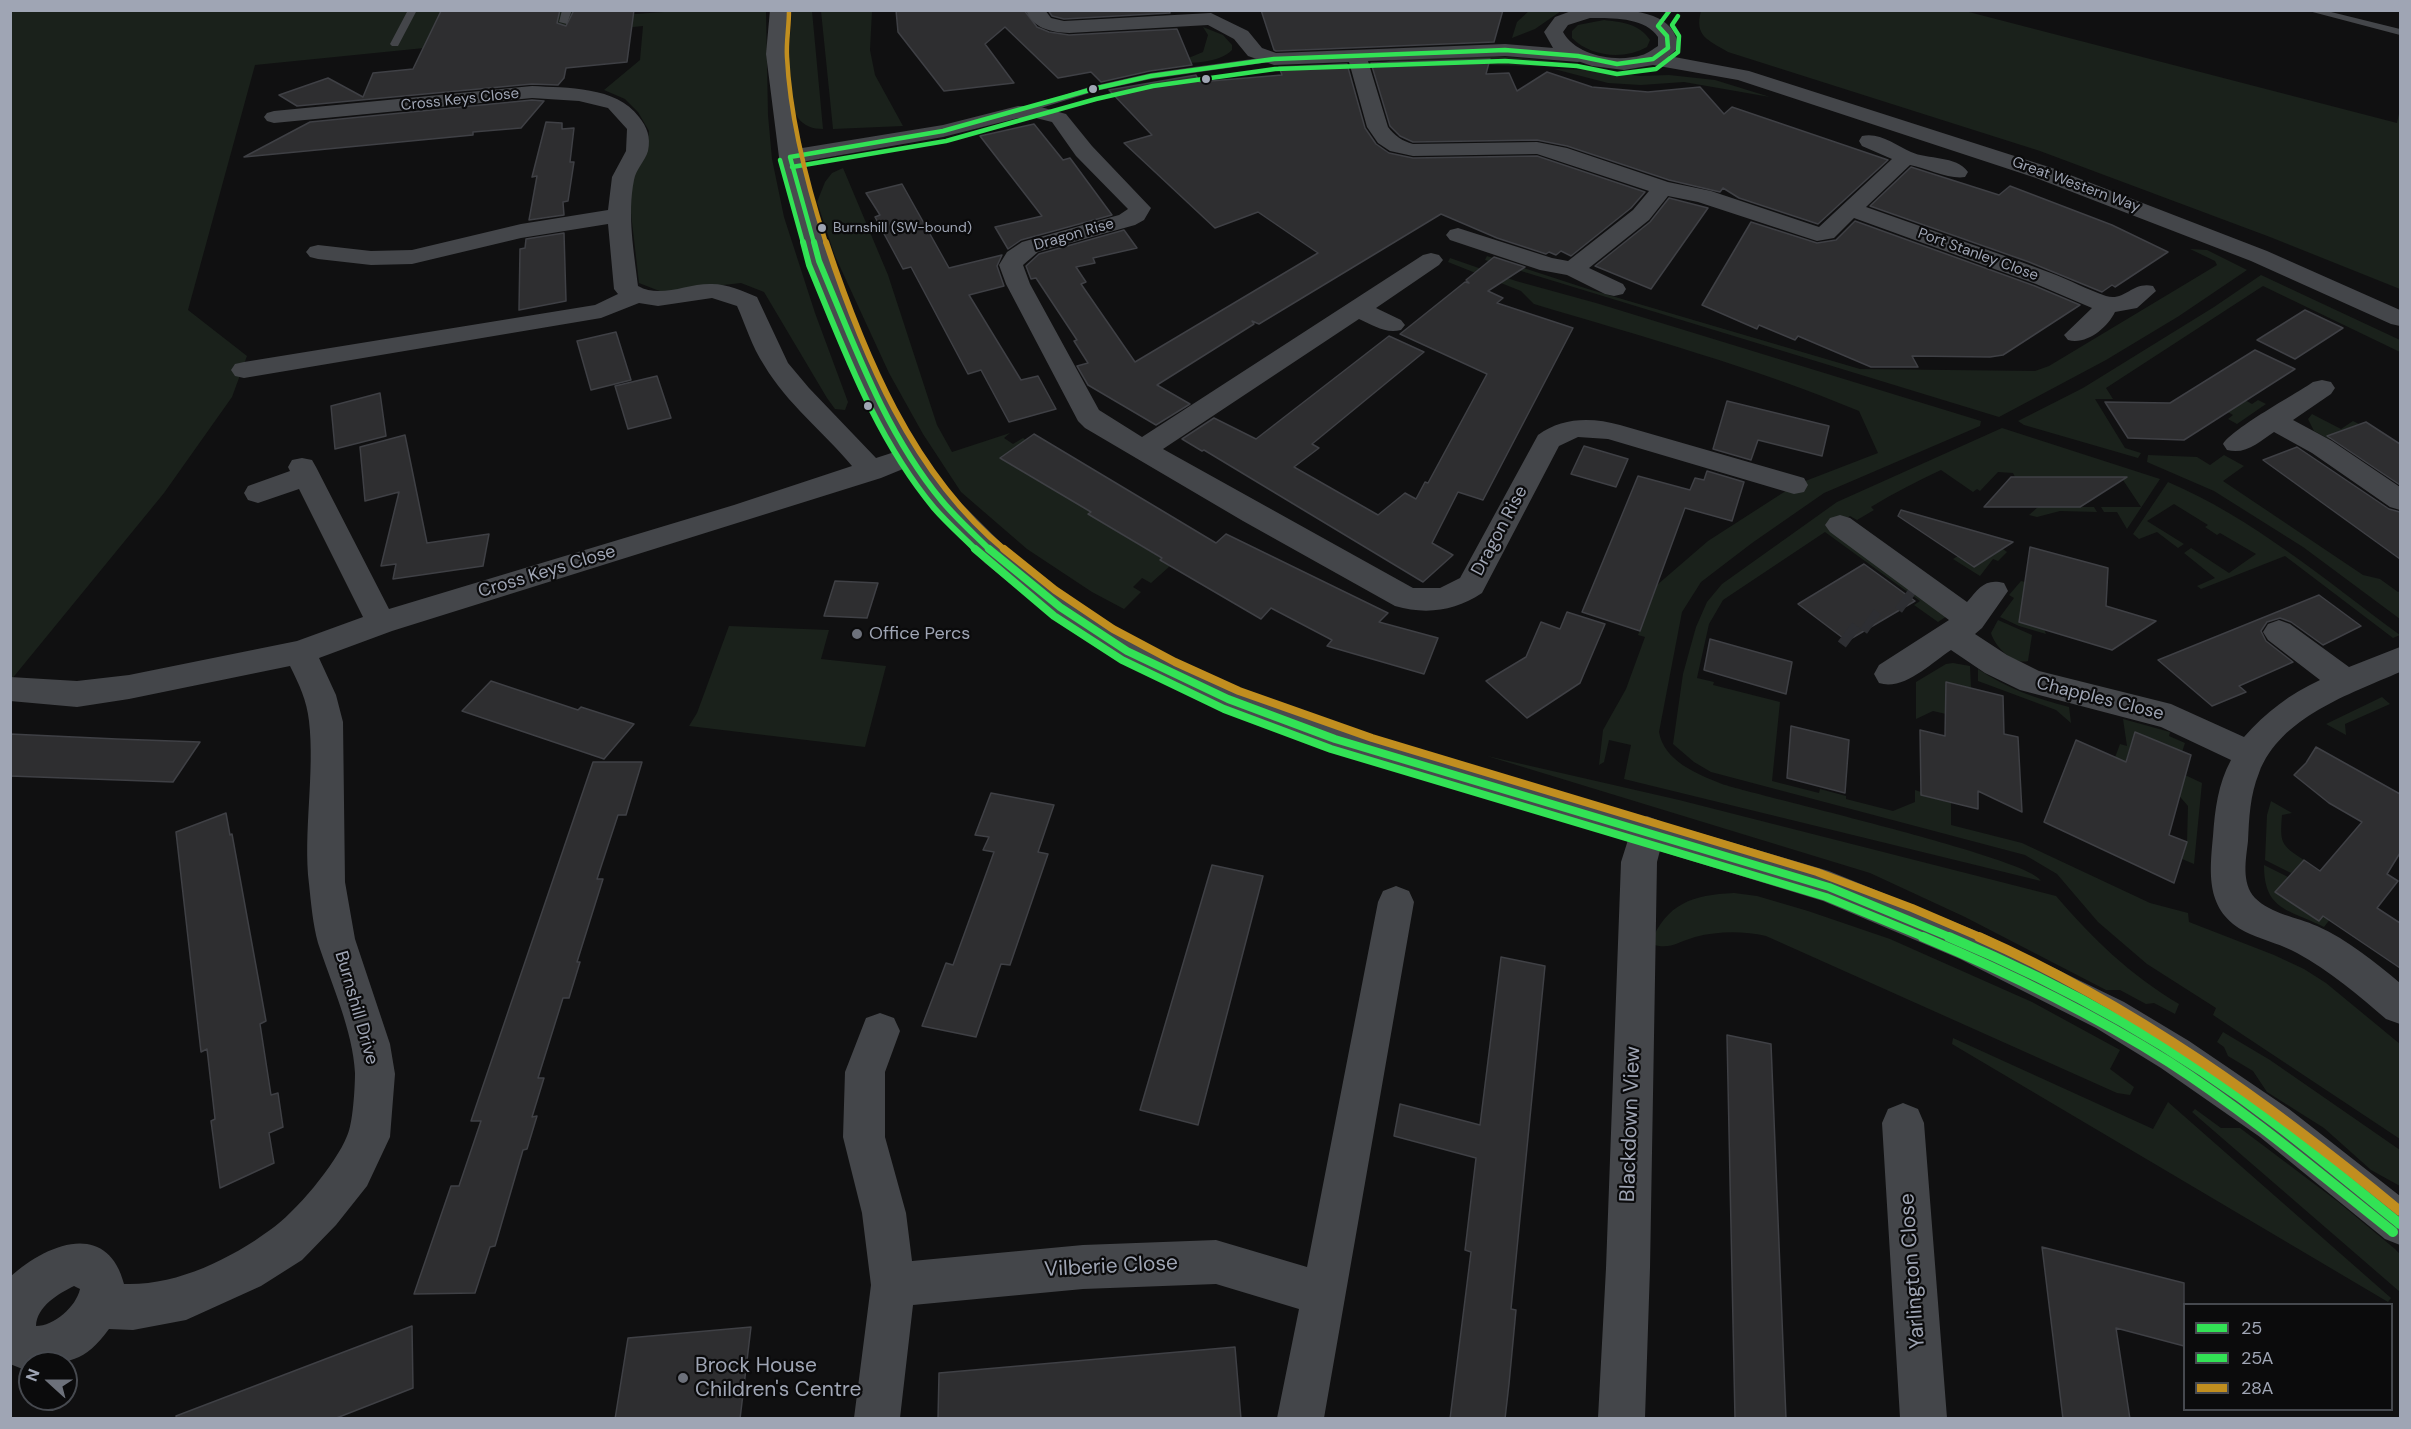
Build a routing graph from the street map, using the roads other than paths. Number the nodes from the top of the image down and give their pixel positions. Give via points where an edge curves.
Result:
1 (413, 10) edge
2 (567, 10) edge
3 (779, 10) edge
4 (1035, 10) edge
5 (1670, 10) edge
6 (2308, 10) edge
7 (1608, 11) edge
8 (1214, 15) edge
9 (564, 22) dead end
10 (2400, 32) edge
11 (1664, 34) junction
12 (1553, 35) junction
13 (395, 44) dead end
14 (1505, 50) junction
15 (1356, 55) junction
16 (1578, 56) junction
17 (1274, 59) junction
18 (1653, 59) junction
19 (1742, 75) junction
20 (1018, 112) junction
21 (274, 117) dead end
22 (1870, 141) dead end
23 (790, 157) junction
24 (1905, 158) junction
25 (1957, 172) dead end
26 (1663, 188) junction
27 (1850, 209) junction
28 (619, 215) junction
29 (395, 235) dead end
30 (1458, 235) dead end
31 (318, 252) dead end
32 (370, 258) junction
33 (1431, 260) dead end
34 (1573, 269) junction
35 (1614, 289) dead end
36 (2144, 291) dead end
37 (635, 296) junction
38 (2106, 305) junction
39 (1357, 308) junction
40 (2400, 319) edge
41 (1392, 326) dead end
42 (2077, 335) dead end
43 (244, 370) dead end
44 (2322, 388) dead end
45 (2273, 420) junction
46 (2237, 444) dead end
47 (1144, 449) junction
48 (910, 456) junction
49 (871, 471) junction
50 (1794, 485) dead end
51 (258, 494) dead end
52 (2400, 500) edge
53 (1840, 525) dead end
54 (1993, 591) dead end
55 (381, 623) junction
56 (1962, 627) junction
57 (2279, 632) dead end
58 (300, 652) junction
59 (2400, 659) edge
60 (1890, 674) dead end
61 (2344, 681) junction
62 (10, 689) edge
63 (2251, 755) junction
64 (1647, 831) junction
65 (1396, 902) dead end
66 (2400, 1006) edge
67 (880, 1031) dead end
68 (1903, 1123) dead end
69 (2400, 1224) edge
70 (893, 1285) junction
71 (1324, 1294) junction
72 (97, 1306) dead end
73 (877, 1419) edge
74 (1301, 1419) edge
75 (1621, 1419) edge
76 (1924, 1419) edge

1 - 13 lane
2 - 9 lane
3 - 23 main road via 776,54
4 - 8 street via 1046,24 1069,27
5 - 11 street
6 - 10 lane
7 - 11 street, Great Western Way via 1635,16
7 - 12 street, Great Western Way via 1572,15 1554,27
8 - 17 street via 1241,35 1255,52
11 - 18 street via 1668,48
11 - 19 street, Great Western Way
12 - 14 street
12 - 16 street via 1557,43
14 - 15 street
14 - 16 street, Great Western Way
15 - 17 street
15 - 26 street via 1371,111 1387,141 1396,147 1537,148
16 - 18 street, Great Western Way via 1617,64
17 - 20 lane via 1151,76
18 - 19 street, Great Western Way
19 - 40 street, Great Western Way via 1967,147 2137,207
20 - 23 street via 943,131
20 - 47 street, Dragon Rise via 1059,118 1084,151 1139,204 1139,211 1132,218 1030,247 1015,257 1011,265 1088,415
21 - 28 street, Cross Keys Close via 356,121 532,92 579,95 615,104 638,129 637,151 623,177
22 - 24 street via 1892,148
23 - 48 main road via 819,261 879,404
24 - 25 street
24 - 27 street
26 - 27 street via 1703,196 1816,234 1826,233
26 - 34 street via 1641,215
27 - 38 street, Port Stanley Close
28 - 32 street via 521,231 412,257
28 - 37 street, Cross Keys Close via 626,289
29 - 32 street
30 - 34 street via 1548,265
31 - 32 street
33 - 39 street
34 - 35 street
36 - 38 street via 2127,303
37 - 43 street via 600,311
37 - 49 street via 670,299 710,291 728,293 748,302 777,365 811,408 859,454
38 - 42 street via 2100,317
39 - 41 street
39 - 47 street
44 - 45 street
45 - 46 street
45 - 52 street via 2322,447
47 - 50 street, Dragon Rise via 1380,585 1406,598 1426,602 1459,595 1471,585 1548,441 1564,430 1610,431
48 - 49 street, Cross Keys Close
48 - 64 main road via 942,501 996,556 1060,607 1127,651 1228,699 1335,739
49 - 55 street, Cross Keys Close
51 - 55 street via 304,471
53 - 56 street, Chapples Close
54 - 56 street
55 - 58 street
56 - 60 street
56 - 63 street, Chapples Close via 1996,664 2031,681 2160,713
57 - 61 street
58 - 62 street via 77,694
58 - 72 street, Burnshill Drive via 320,695 326,722 327,882 336,939 370,1044 375,1074 369,1137 352,1171 287,1245 186,1298 133,1307
59 - 61 street
61 - 63 street via 2279,719
63 - 66 street via 2233,804 2229,891 2243,911 2310,940
64 - 69 main road via 1829,887 1905,916 2088,1003 2242,1099 2326,1161
64 - 75 street, Blackdown View via 1639,862
65 - 71 street
67 - 70 street via 865,1072 864,1137 884,1213
68 - 76 street, Yarlington Close
70 - 71 street, Vilberie Close via 1083,1267 1216,1262
70 - 73 street
71 - 74 street

